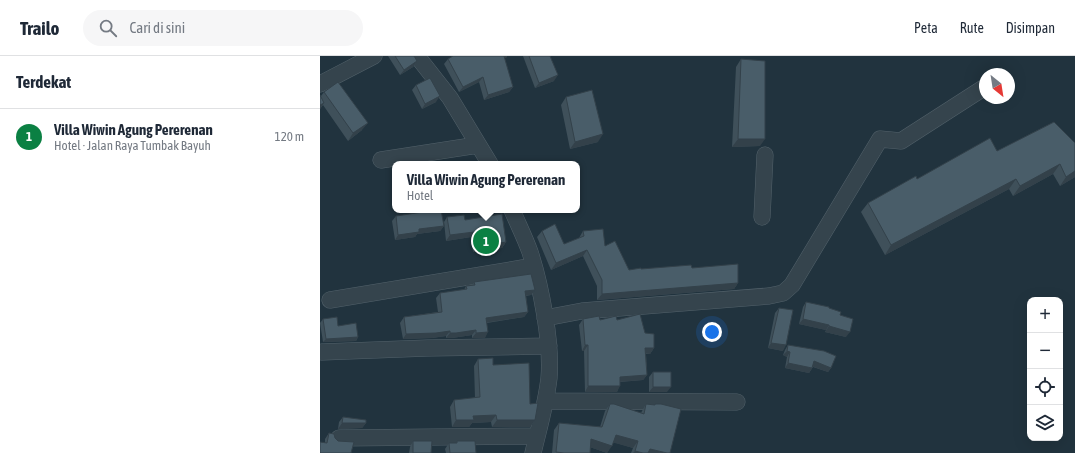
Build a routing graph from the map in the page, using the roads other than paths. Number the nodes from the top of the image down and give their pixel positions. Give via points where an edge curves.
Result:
1 (374, 56) edge
2 (417, 56) edge
3 (320, 84) edge
4 (979, 91) edge
5 (478, 145) junction
6 (765, 154) dead end
7 (381, 160) dead end
8 (488, 161) edge
9 (513, 213) edge
10 (762, 217) dead end
11 (534, 266) junction
12 (330, 300) dead end
13 (545, 318) junction
14 (549, 346) junction
15 (322, 352) dead end
16 (546, 401) junction
17 (737, 402) dead end
18 (537, 436) junction
19 (339, 438) dead end
20 (533, 453) edge

1 - 3 street
2 - 5 street via 450,98
4 - 13 street via 901,141 880,139 792,285 783,292 769,296 582,311
5 - 7 street
5 - 8 street
6 - 10 street
9 - 11 street
11 - 12 street
11 - 13 street
13 - 14 street
14 - 15 street
14 - 16 street
16 - 17 street
16 - 18 street
18 - 19 street
18 - 20 street

